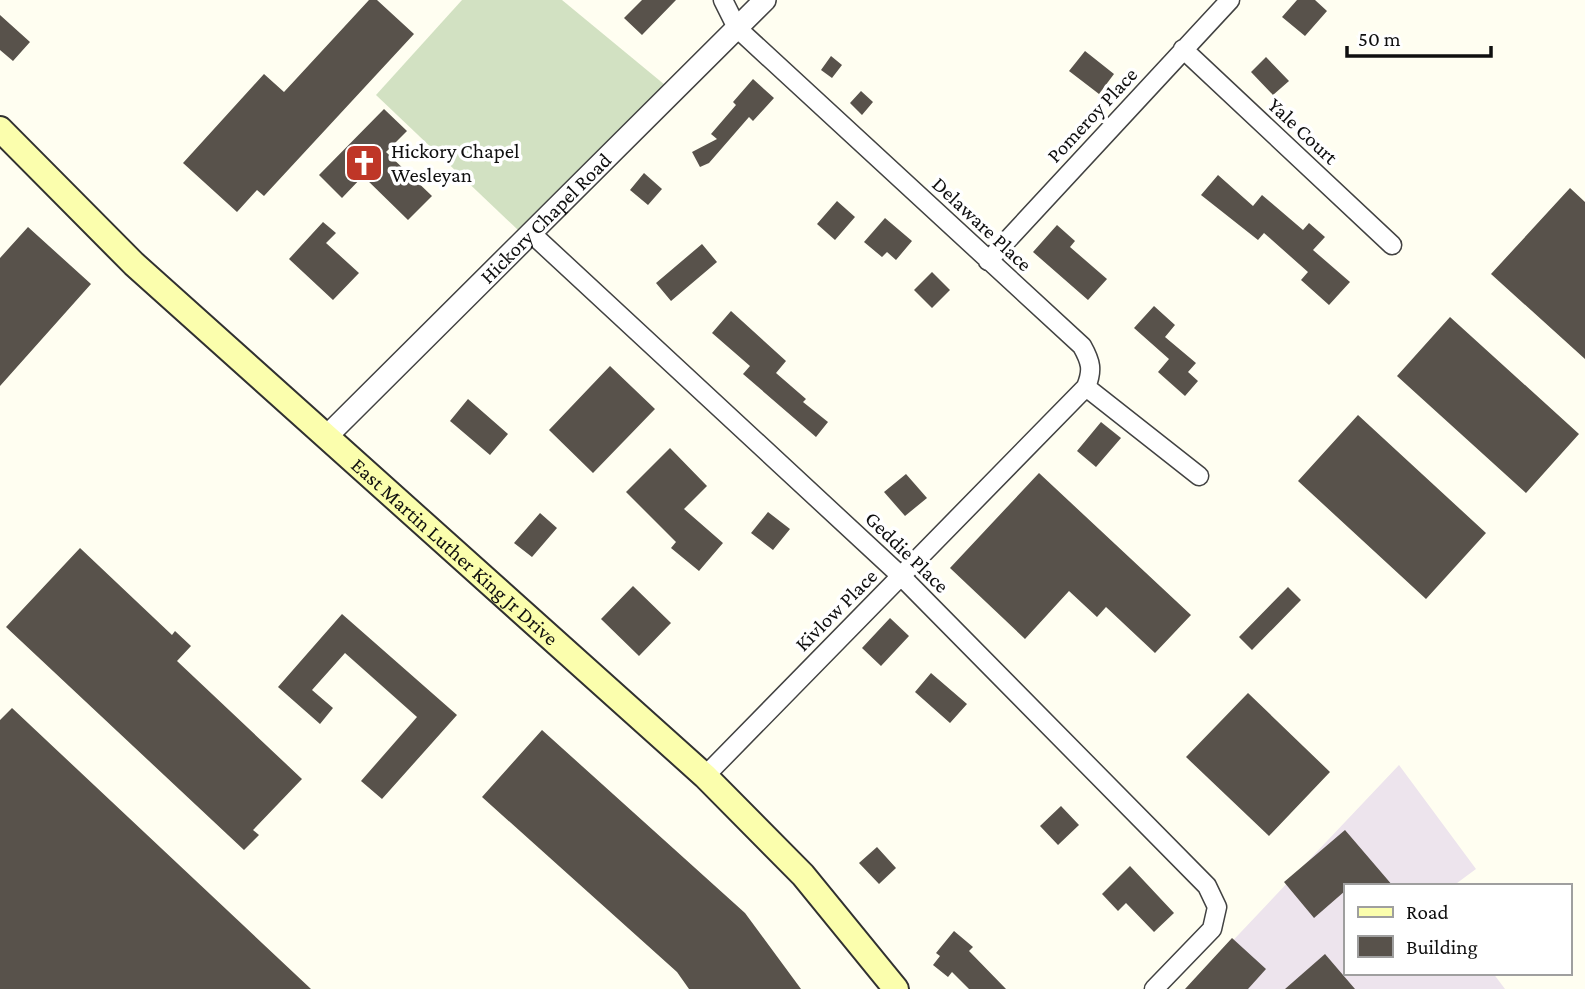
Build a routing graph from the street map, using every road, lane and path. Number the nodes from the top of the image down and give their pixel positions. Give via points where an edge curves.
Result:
1 (723, 0) edge
2 (765, 0) edge
3 (1230, 0) edge
4 (737, 28) junction
5 (1184, 50) junction
6 (0, 129) edge
7 (531, 233) junction
8 (1392, 245) dead end
9 (988, 261) junction
10 (1086, 387) junction
11 (326, 437) junction
12 (1199, 476) dead end
13 (901, 576) junction
14 (705, 776) junction
15 (896, 989) edge
16 (1154, 989) edge

1 - 4 street, Delaware Place
2 - 4 street, Hickory Chapel Road
3 - 5 street, Pomeroy Place
4 - 7 street, Hickory Chapel Road
4 - 9 street, Delaware Place
5 - 8 street, Yale Court
5 - 9 street, Pomeroy Place
6 - 11 main road, East Martin Luther King Jr Drive via 134,264
7 - 11 street, Hickory Chapel Road
7 - 13 street, Geddie Place
9 - 10 street, Delaware Place via 1082,346 1091,362
10 - 12 street
10 - 13 street, Kivlow Place
11 - 14 main road, East Martin Luther King Jr Drive
13 - 14 street, Kivlow Place
13 - 16 street, Geddie Place via 1207,886 1217,907 1212,929
14 - 15 main road, East Martin Luther King Jr Drive via 803,875

